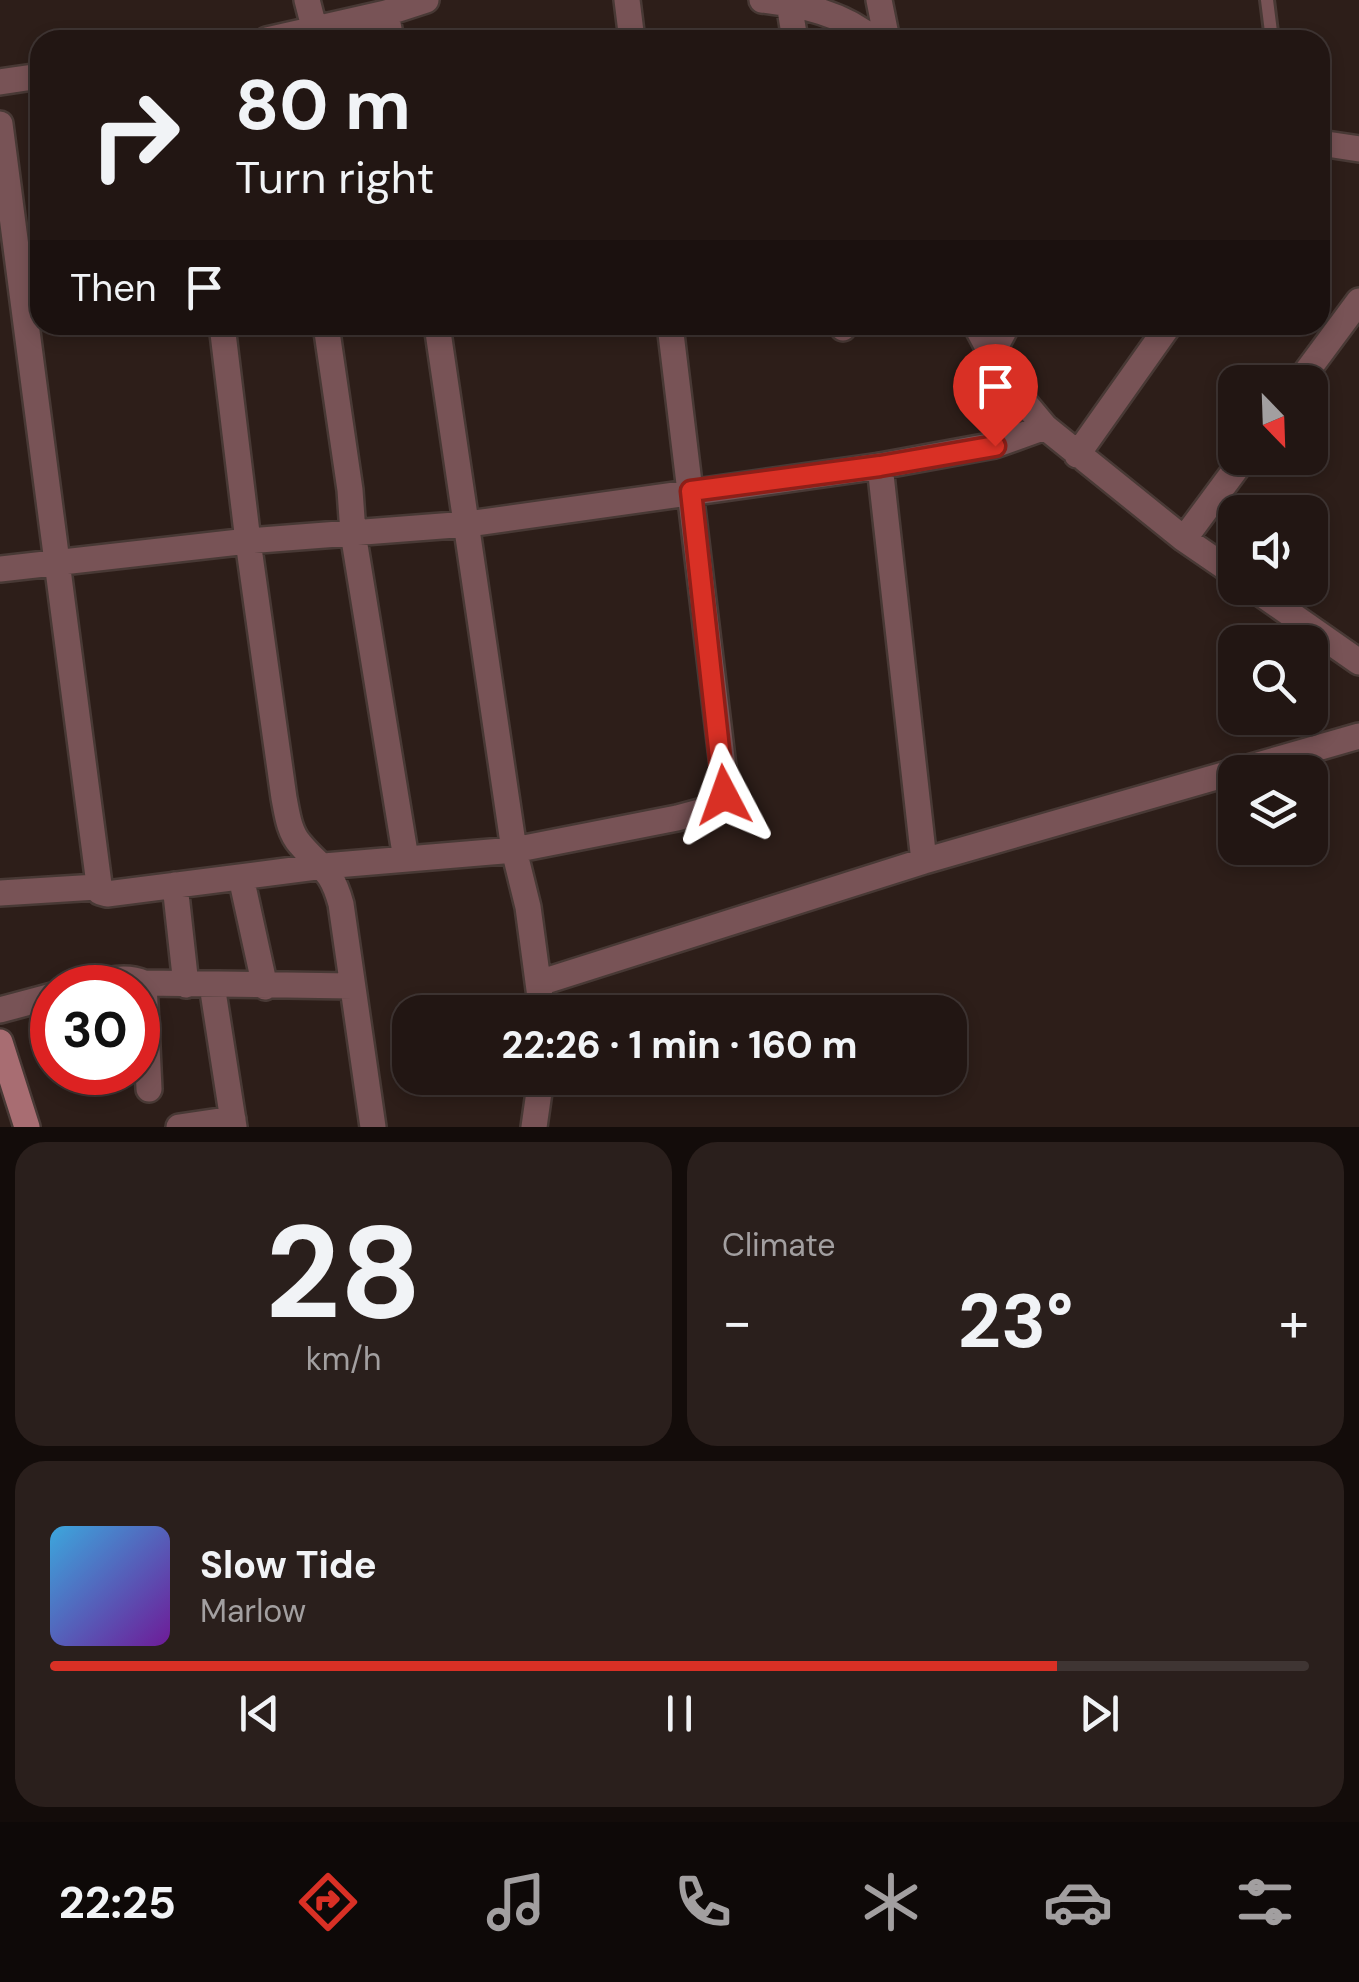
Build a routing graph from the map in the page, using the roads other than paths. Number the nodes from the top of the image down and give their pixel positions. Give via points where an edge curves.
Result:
1 (307, 0) edge
2 (426, 0) edge
3 (627, 0) edge
4 (762, 0) edge
5 (880, 0) edge
6 (1267, 0) edge
7 (789, 4) junction
8 (386, 13) junction
9 (315, 30) edge
10 (319, 30) edge
11 (389, 30) edge
12 (631, 30) edge
13 (793, 30) edge
14 (859, 30) edge
15 (885, 30) edge
16 (1271, 30) edge
17 (30, 78) edge
18 (0, 82) edge
19 (0, 124) edge
20 (1330, 144) edge
21 (1359, 148) edge
22 (1359, 301) edge
23 (223, 335) edge
24 (327, 335) edge
25 (438, 335) edge
26 (671, 335) edge
27 (981, 335) edge
28 (1002, 335) edge
29 (1163, 335) edge
30 (991, 355) junction
31 (1312, 365) edge
32 (1046, 428) junction
33 (1077, 455) junction
34 (880, 466) junction
35 (1231, 475) edge
36 (691, 491) junction
37 (468, 524) junction
38 (353, 533) junction
39 (1184, 538) junction
40 (248, 541) junction
41 (58, 562) junction
42 (1218, 562) edge
43 (0, 569) edge
44 (1278, 605) edge
45 (1359, 662) edge
46 (1359, 736) edge
47 (514, 850) junction
48 (406, 859) junction
49 (924, 861) junction
50 (324, 866) junction
51 (241, 877) junction
52 (175, 885) junction
53 (97, 887) junction
54 (0, 893) edge
55 (160, 983) edge
56 (539, 983) junction
57 (186, 984) junction
58 (212, 985) junction
59 (352, 986) junction
60 (265, 987) junction
61 (540, 995) edge
62 (30, 1002) edge
63 (0, 1010) edge
64 (0, 1042) edge
65 (539, 1095) edge
66 (234, 1123) edge
67 (27, 1127) edge
68 (180, 1127) edge
69 (374, 1127) edge
70 (534, 1127) edge

1 - 9 street
2 - 8 street
3 - 12 street
4 - 7 street
5 - 15 street
6 - 16 lane
7 - 13 street
7 - 14 street
8 - 10 street
8 - 11 street
17 - 18 street
19 - 41 street
20 - 21 street
22 - 31 street
23 - 40 street
24 - 38 street
25 - 37 street
26 - 36 street
27 - 30 street
28 - 30 street
29 - 33 street
30 - 32 street
32 - 33 street
32 - 34 street via 995,446
33 - 39 street
34 - 36 street
34 - 49 street
35 - 39 street
36 - 37 street
36 - 47 street via 724,795 700,813
37 - 38 street
37 - 47 street
38 - 40 street
38 - 48 street
39 - 42 street
40 - 41 street
40 - 50 street via 290,826
41 - 43 street
41 - 53 street
44 - 45 street
46 - 49 street
47 - 48 street
47 - 56 street
48 - 50 street
49 - 56 street
50 - 51 street
50 - 59 street via 341,904
51 - 52 street
51 - 60 street
52 - 53 street via 107,894
52 - 57 street
53 - 54 street
55 - 57 street
56 - 61 street
57 - 58 street
58 - 60 street
58 - 66 street
59 - 60 street
59 - 69 street
62 - 63 street
64 - 67 street
65 - 70 street
66 - 68 street

